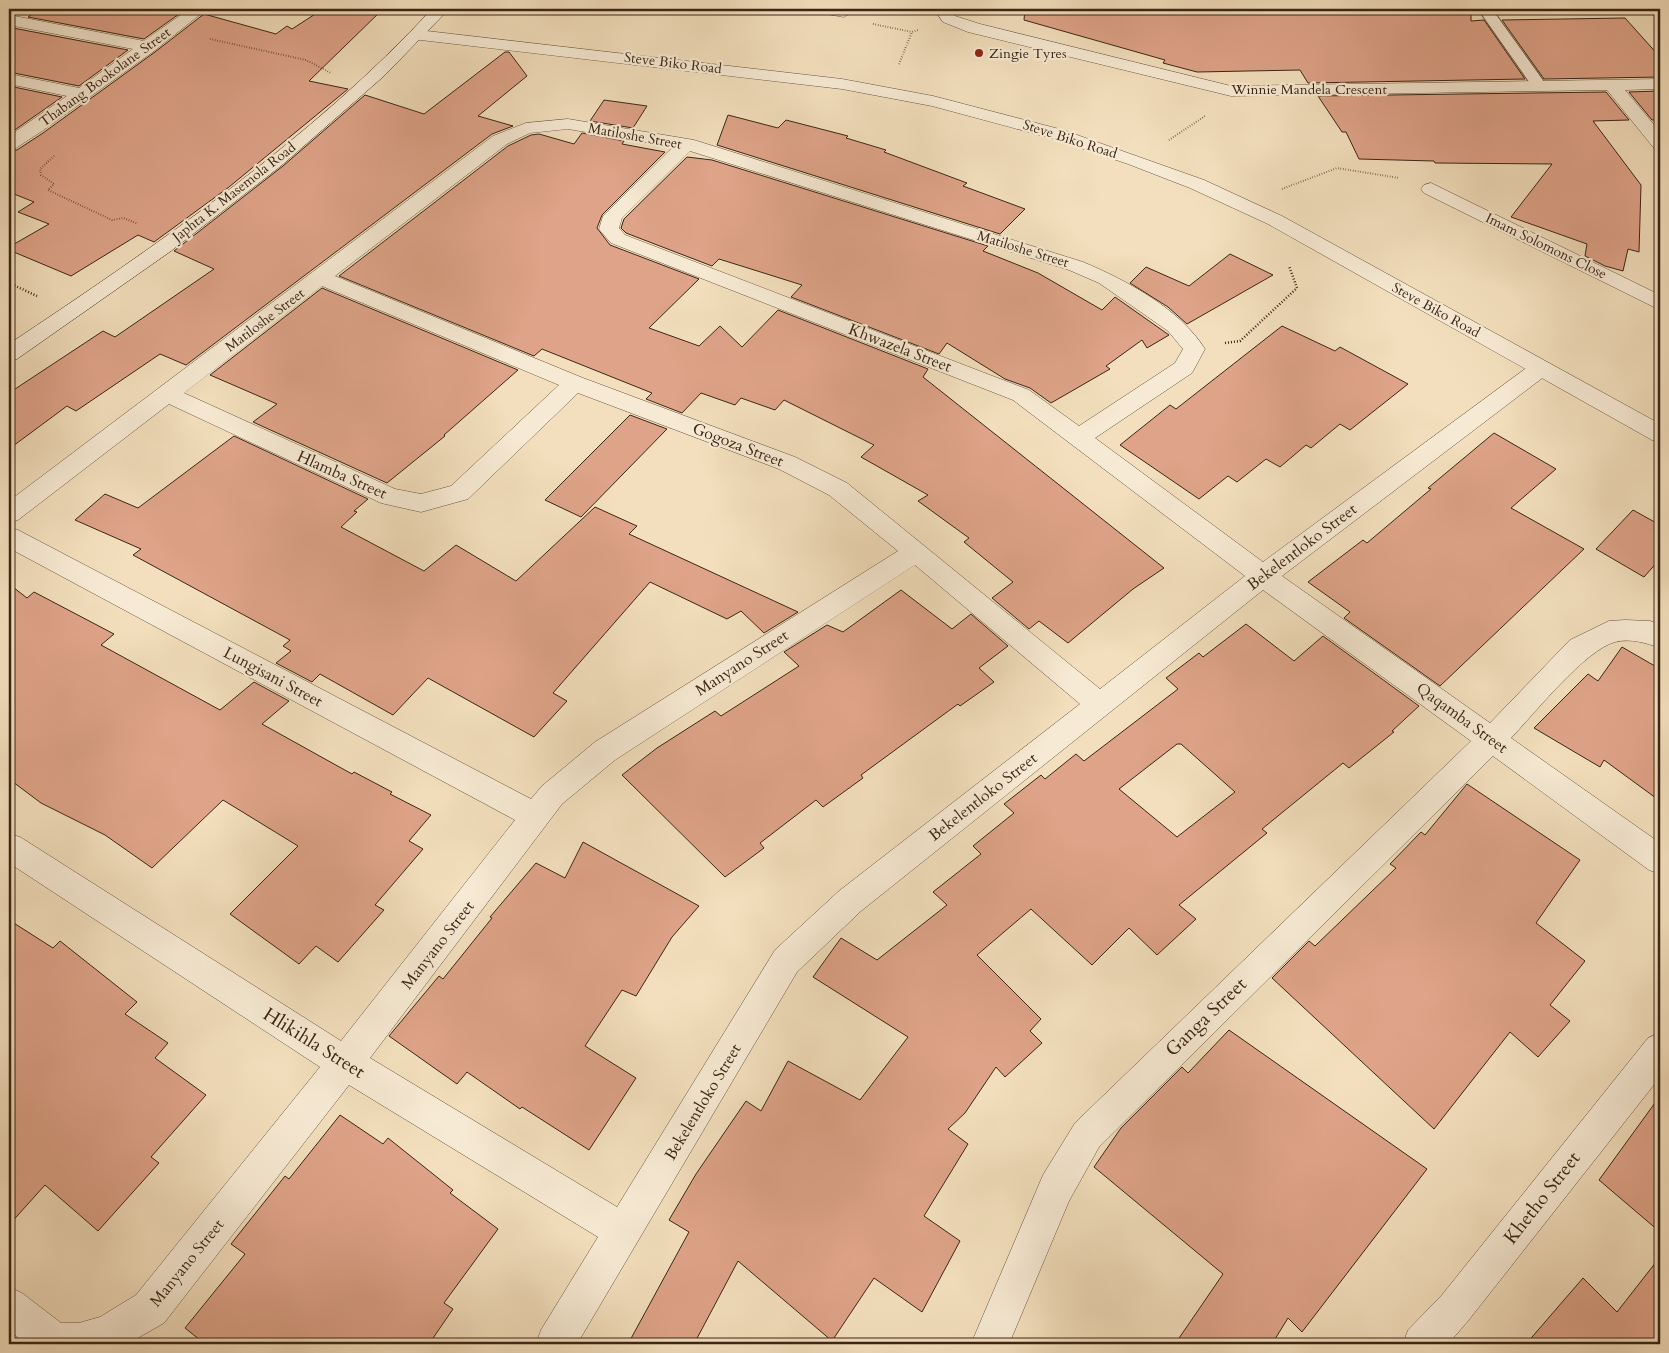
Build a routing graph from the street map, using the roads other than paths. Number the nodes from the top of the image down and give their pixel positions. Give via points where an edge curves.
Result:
1 (200, 9) edge
2 (441, 9) edge
3 (821, 9) edge
4 (1485, 9) edge
5 (844, 12) road end
6 (946, 14) edge
7 (9, 20) edge
8 (418, 35) junction
9 (148, 48) junction
10 (9, 79) edge
11 (1660, 84) edge
12 (1612, 85) junction
13 (1539, 86) junction
14 (82, 94) junction
15 (1660, 143) edge
16 (9, 144) edge
17 (687, 144) junction
18 (1431, 189) road end
19 (321, 278) junction
20 (1660, 303) edge
21 (9, 354) edge
22 (1541, 368) junction
23 (575, 383) junction
24 (167, 394) junction
25 (1660, 434) edge
26 (1078, 438) junction
27 (9, 514) edge
28 (9, 537) edge
29 (916, 552) junction
30 (1264, 576) junction
31 (1660, 637) edge
32 (1100, 704) junction
33 (1492, 739) junction
34 (536, 817) junction
35 (9, 847) edge
36 (1660, 860) edge
37 (1660, 1050) edge
38 (346, 1063) junction
39 (624, 1232) junction
40 (9, 1306) edge
41 (555, 1344) edge
42 (990, 1344) edge
43 (1422, 1344) edge

1 - 9 street, Thabang Bookolane Street
2 - 8 street, Japhta K. Masemola Road
3 - 5 street
4 - 13 lane
6 - 13 street, Winnie Mandela Crescent via 974,28 1231,91
7 - 9 street
8 - 21 street, Japhta K. Masemola Road via 356,94 266,170
8 - 22 street, Steve Biko Road via 842,84 933,101 1057,134 1135,160 1268,216
9 - 14 street, Thabang Bookolane Street
10 - 14 street
11 - 12 street, Winnie Mandela Crescent
12 - 13 street, Winnie Mandela Crescent
12 - 15 street
14 - 16 street, Thabang Bookolane Street
17 - 19 street, Matiloshe Street via 568,124 526,128 512,133
17 - 26 street, Khwazela Street via 613,216 609,229 618,239 1021,395
17 - 26 street, Matiloshe Street via 1076,266 1106,279 1176,326 1194,349 1184,368
18 - 20 street, Imam Solomons Close
19 - 23 street, Gogoza Street
19 - 24 street, Matiloshe Street
22 - 25 street, Steve Biko Road
22 - 30 street, Bekelentloko Street
23 - 24 street, Hlamba Street via 459,493 421,503 390,497
23 - 29 street, Gogoza Street via 817,477 866,510
24 - 27 street, Matiloshe Street
26 - 30 street, Khwazela Street
28 - 34 street, Lungisani Street
29 - 32 street, Gogoza Street
29 - 34 street, Manyano Street via 605,751 552,795
30 - 32 street, Bekelentloko Street
30 - 33 street, Qaqamba Street
31 - 33 street, Ganga Street via 1650,632 1609,632 1580,648
32 - 39 street, Bekelentloko Street via 850,901 786,961
33 - 36 street, Qaqamba Street
33 - 42 street, Ganga Street via 1087,1135 1056,1188
34 - 38 street, Manyano Street
35 - 38 street, Hlikihla Street
37 - 43 street, Khetho Street via 1455,1308
38 - 39 street, Hlikihla Street
38 - 40 street, Manyano Street via 150,1309 108,1334 79,1342 54,1342
39 - 41 street, Bekelentloko Street

